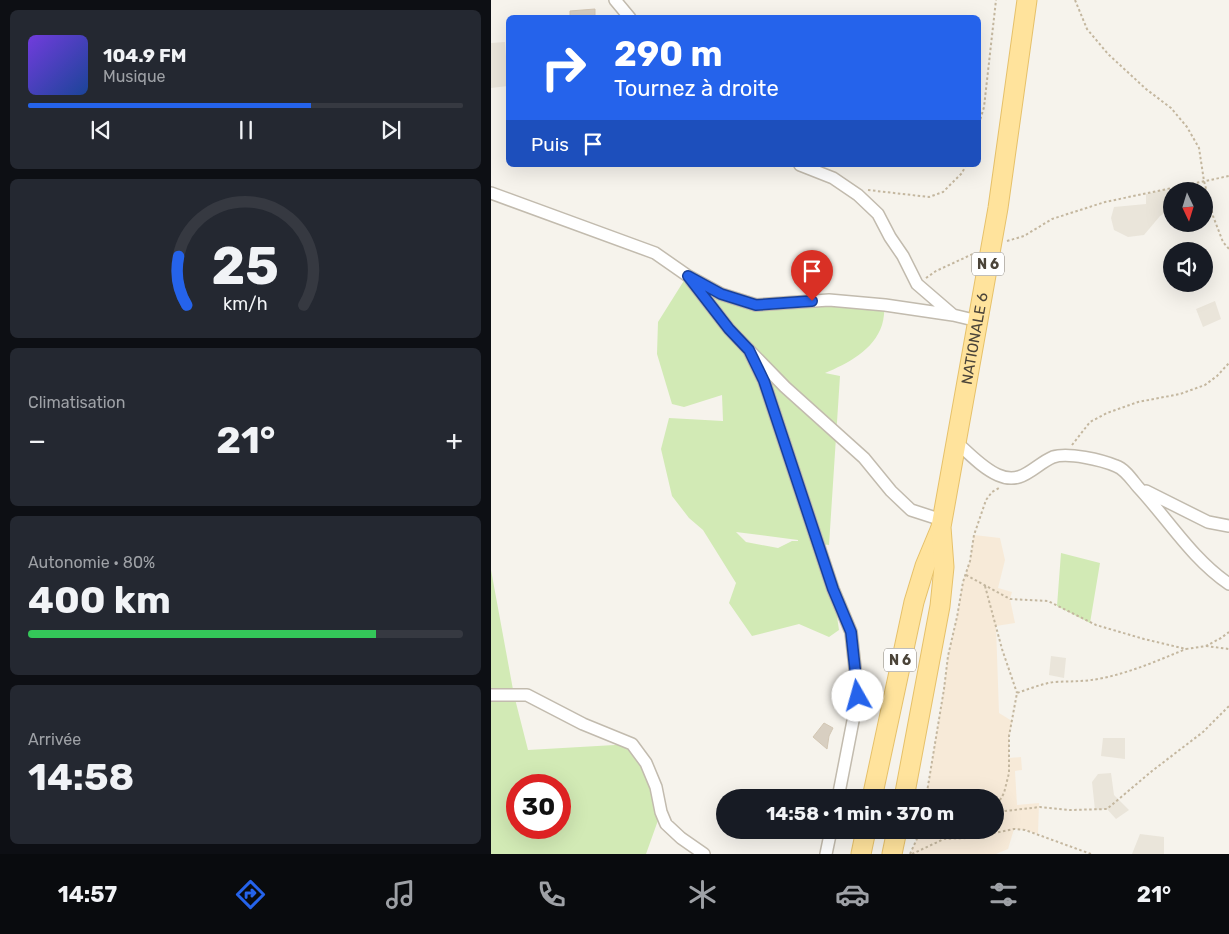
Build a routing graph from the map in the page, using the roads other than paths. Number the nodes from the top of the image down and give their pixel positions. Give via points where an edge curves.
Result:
1 (615, 0) edge
2 (1027, 0) edge
3 (628, 15) edge
4 (805, 167) edge
5 (491, 193) edge
6 (688, 276) junction
7 (953, 315) junction
8 (978, 320) junction
9 (749, 350) junction
10 (956, 442) junction
11 (1138, 487) junction
12 (942, 523) junction
13 (1229, 526) edge
14 (1229, 584) edge
15 (491, 695) edge
16 (840, 789) edge
17 (874, 789) edge
18 (906, 789) edge
19 (829, 839) edge
20 (864, 839) edge
21 (895, 839) edge
22 (704, 854) edge
23 (826, 854) edge
24 (861, 854) edge
25 (892, 854) edge

1 - 3 street
2 - 8 main road, NATIONALE 6 / N 6 via 998,208
4 - 7 street via 833,178 878,214 917,284
5 - 6 street via 655,252
6 - 7 street via 721,294 756,305 829,300
6 - 9 street
7 - 8 street
8 - 10 main road, NATIONALE 6 / N 6
9 - 12 street via 785,387 865,458 911,510
9 - 16 street via 764,381 833,589 851,632 858,696
10 - 11 street via 999,476 1014,478 1030,473 1053,458 1065,455 1119,466
10 - 12 main road, NATIONALE 6 / N 6
11 - 13 street via 1208,522
11 - 14 street via 1190,549
12 - 17 main road, NATIONALE 6 / N 6 via 914,602
12 - 18 main road, NATIONALE 6 / N 6 via 944,567 940,606
15 - 22 street via 527,695 583,724 632,744 656,787 666,824
19 - 23 street
20 - 24 main road
21 - 25 main road

